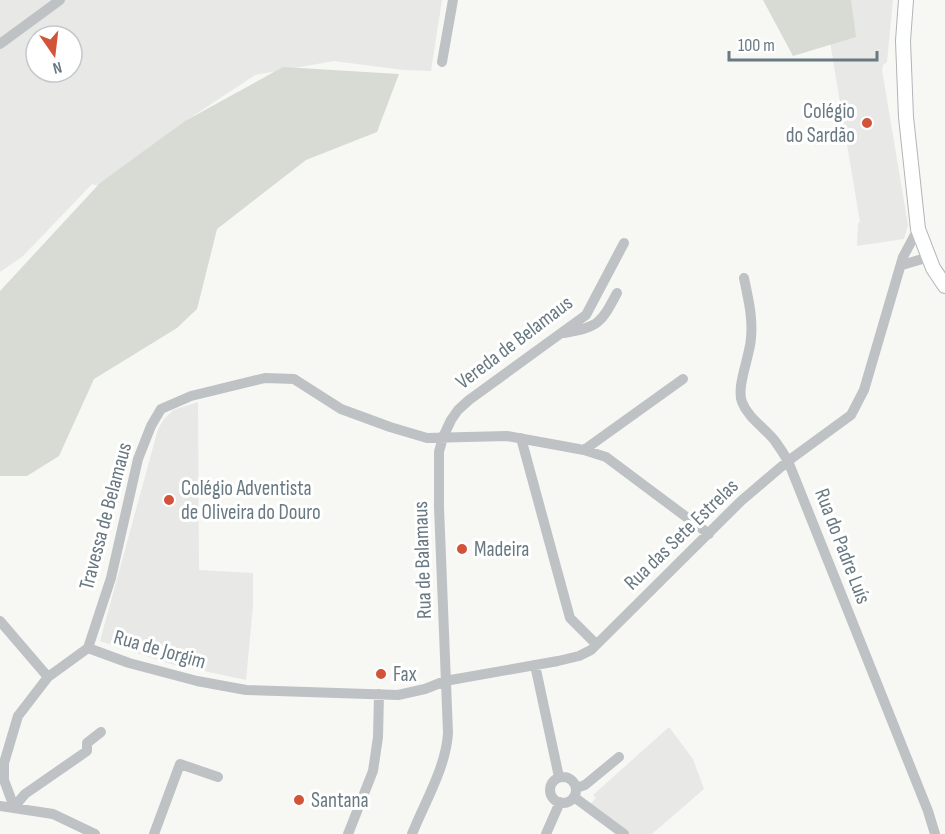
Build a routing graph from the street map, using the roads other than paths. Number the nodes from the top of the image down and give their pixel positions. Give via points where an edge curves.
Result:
1 (60, 0) edge
2 (453, 0) edge
3 (906, 0) edge
4 (0, 44) edge
5 (442, 62) dead end
6 (918, 229) junction
7 (624, 243) dead end
8 (929, 257) junction
9 (902, 265) junction
10 (744, 278) dead end
11 (944, 282) edge
12 (617, 293) dead end
13 (561, 334) junction
14 (683, 379) dead end
15 (443, 437) junction
16 (520, 438) junction
17 (584, 450) junction
18 (788, 461) junction
19 (709, 534) junction
20 (0, 621) edge
21 (597, 644) junction
22 (88, 648) junction
23 (535, 665) junction
24 (48, 677) junction
25 (445, 681) junction
26 (379, 694) junction
27 (101, 732) dead end
28 (619, 757) dead end
29 (218, 777) dead end
30 (559, 777) junction
31 (575, 792) junction
32 (560, 802) junction
33 (0, 806) edge
34 (14, 807) junction
35 (95, 834) edge
36 (154, 834) edge
37 (348, 834) edge
38 (412, 834) edge
39 (546, 834) edge
40 (624, 834) edge
41 (935, 834) edge

1 - 4 street
2 - 5 street
3 - 6 main road via 906,117
6 - 8 main road
6 - 9 street, Rua das Sete Estrelas
7 - 13 street, Vereda de Belamaus via 586,315
8 - 9 street
8 - 11 main road
9 - 18 street, Rua das Sete Estrelas via 858,403 850,415
10 - 18 street, Rua do Padre Luís via 752,335 741,401
12 - 13 street via 602,319 591,327
13 - 15 street, Vereda de Belamaus via 469,400 458,410
14 - 17 street
15 - 16 street, Travessa de Belamaus
15 - 22 street, Travessa de Belamaus via 427,438 341,409 294,379 265,378 191,396 161,409 138,459 111,578
15 - 25 street, Rua de Balamaus via 439,507
16 - 17 street, Travessa de Belamaus
16 - 21 street via 570,618
17 - 19 street, Travessa de Belamaus via 606,457
18 - 19 street, Rua das Sete Estrelas
18 - 41 street, Rua do Padre Luís
19 - 21 street, Rua das Sete Estrelas
20 - 24 street
21 - 23 street, Rua das Sete Estrelas via 579,656
22 - 24 street, Rua de Jorgim
22 - 26 street, Rua de Jorgim via 129,663 246,690
23 - 25 street, Rua das Sete Estrelas
23 - 30 street
24 - 34 street, Rua de Jorgim via 18,716 4,763 4,780
25 - 26 street, Rua das Sete Estrelas via 398,695
25 - 38 street, Rua de Balamaus via 447,746
26 - 37 street via 373,771
27 - 34 street via 87,743 87,751 25,794
28 - 31 street
29 - 36 street via 180,764
30 - 31 street via 570,778
30 - 32 street via 550,790
31 - 32 street via 568,802
31 - 40 street
32 - 39 street
33 - 34 street
34 - 35 street via 53,814

